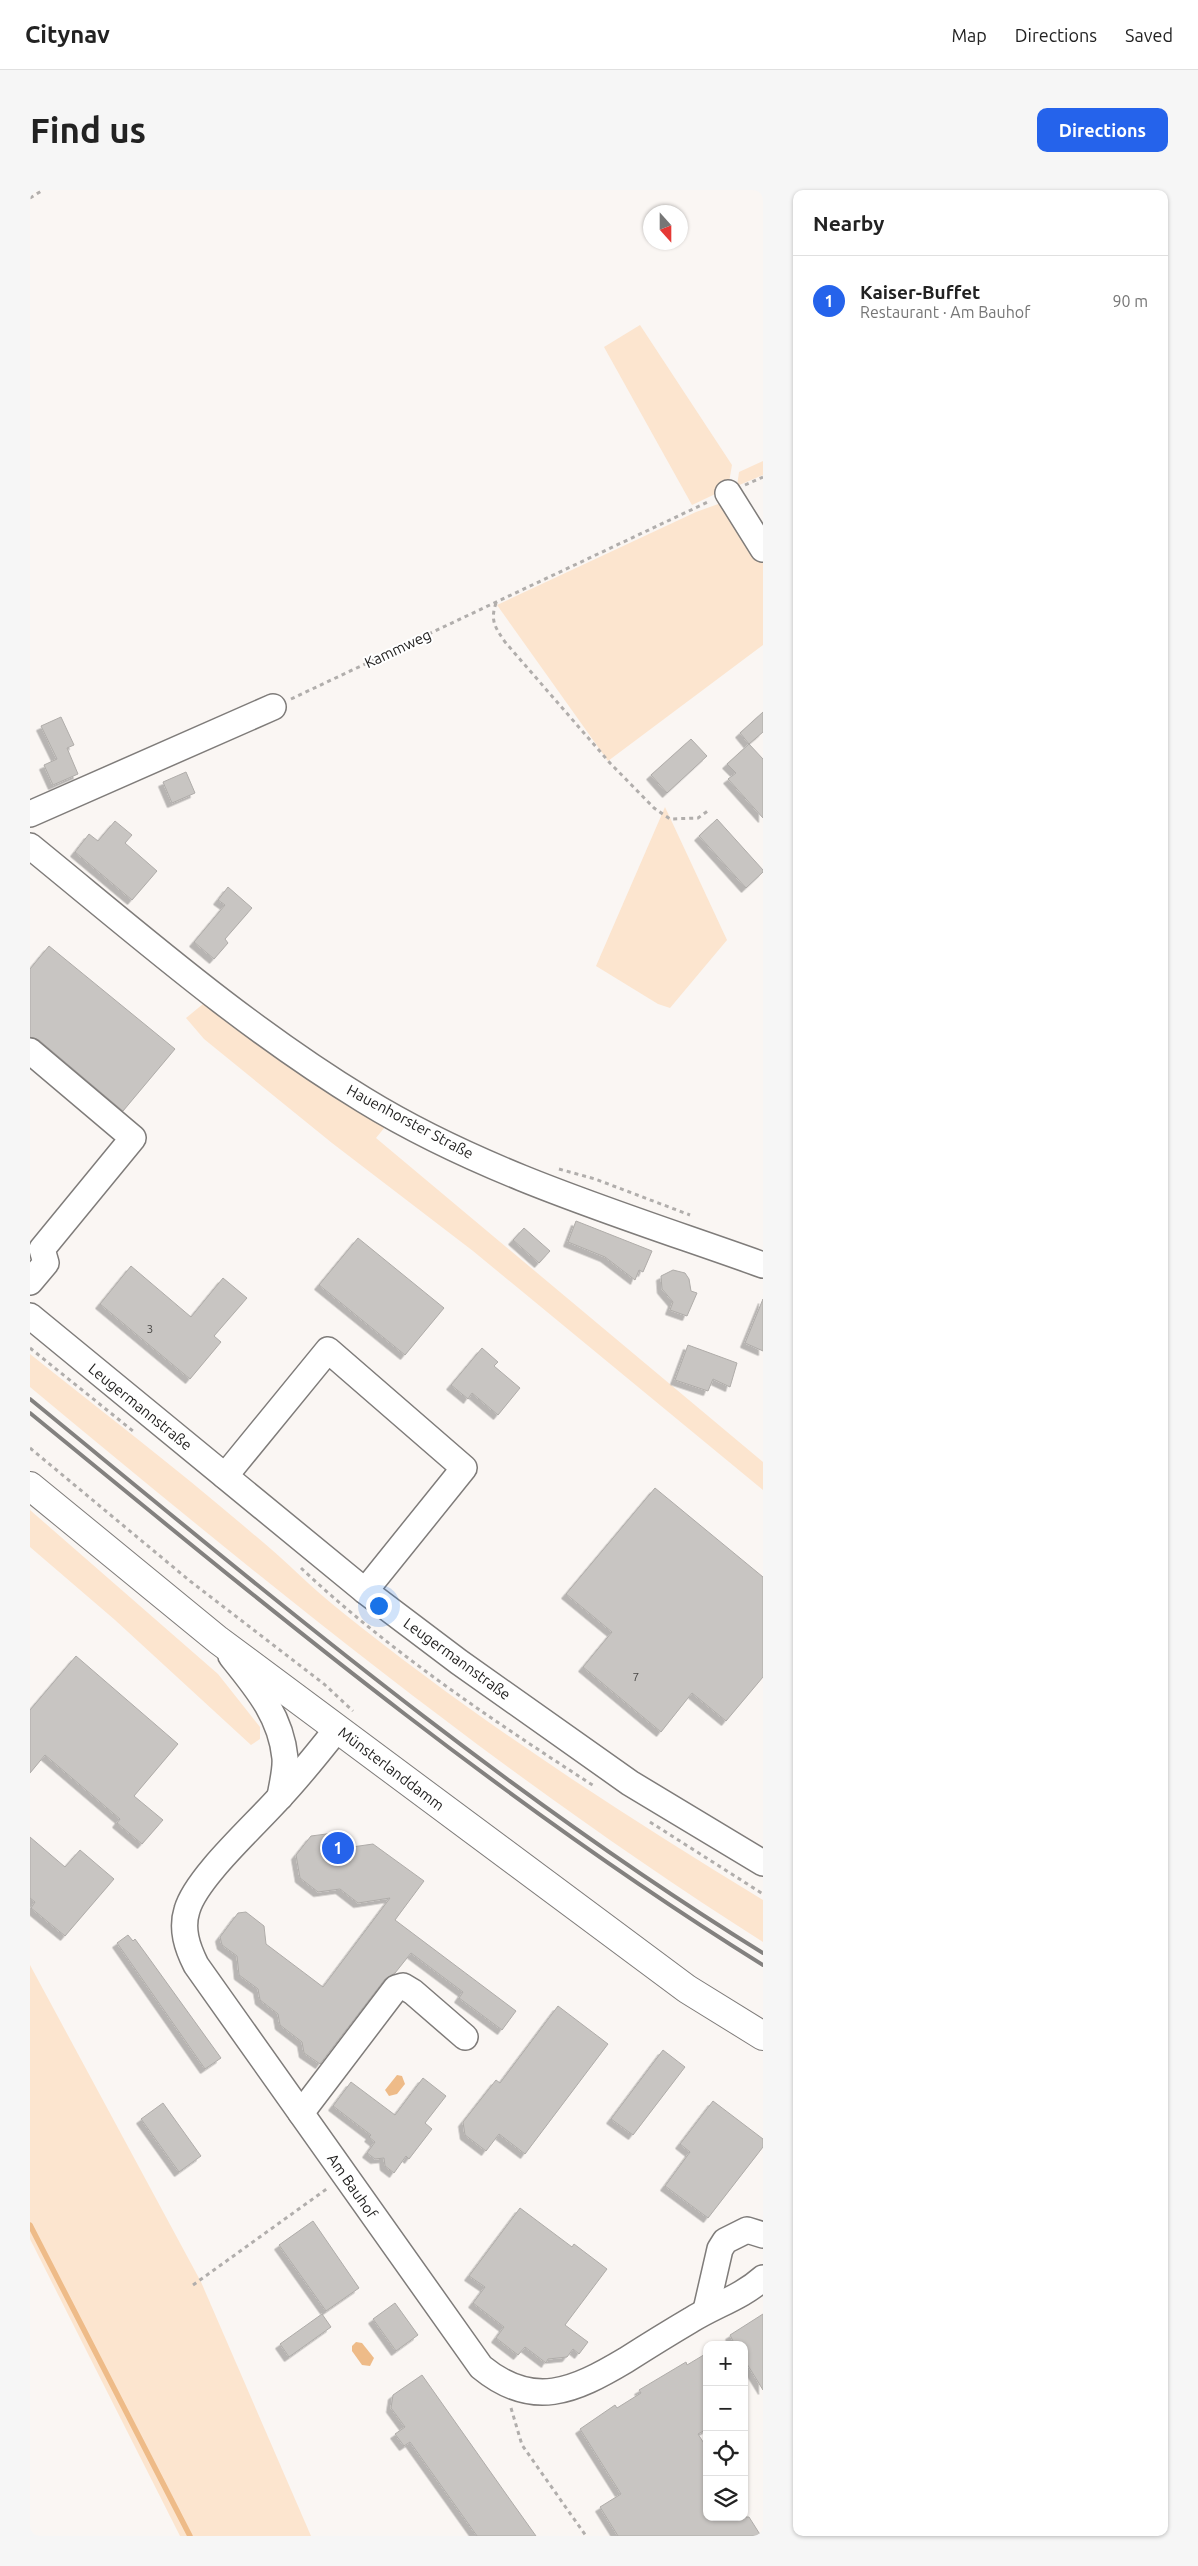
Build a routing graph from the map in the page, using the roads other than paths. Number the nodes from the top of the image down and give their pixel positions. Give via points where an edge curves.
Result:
1 (728, 493) road end
2 (763, 549) edge
3 (273, 707) road end
4 (30, 814) edge
5 (30, 846) edge
6 (30, 1051) edge
7 (763, 1265) edge
8 (30, 1282) edge
9 (30, 1316) edge
10 (225, 1476) junction
11 (30, 1486) edge
12 (364, 1591) junction
13 (218, 1640) junction
14 (347, 1722) junction
15 (280, 1797) junction
16 (763, 1863) edge
17 (763, 2036) edge
18 (465, 2037) dead end
19 (301, 2113) junction
20 (763, 2235) edge
21 (763, 2278) edge
22 (706, 2310) junction

1 - 2 street
3 - 4 street
5 - 7 street, Hauenhorster Straße via 234,1012 364,1101 440,1141 521,1177
6 - 8 street via 133,1138 42,1249 46,1263
9 - 10 street, Leugermannstraße
10 - 12 street, Leugermannstraße
10 - 12 street via 328,1350 464,1468
11 - 13 main road, Münsterlanddamm
12 - 16 street, Leugermannstraße via 630,1783
13 - 14 main road, Münsterlanddamm
13 - 15 street via 263,1696 280,1729 285,1759
14 - 15 street, Am Bauhof
14 - 17 main road, Münsterlanddamm via 687,1989
15 - 19 street, Am Bauhof via 200,1884 192,1896 184,1924 186,1941 196,1965
18 - 19 street via 413,1992 403,1986 396,1988
19 - 22 street, Am Bauhof via 481,2367 504,2384 532,2393 562,2391 585,2384
20 - 22 street via 747,2230 725,2240
21 - 22 street, Am Bauhof via 748,2290

